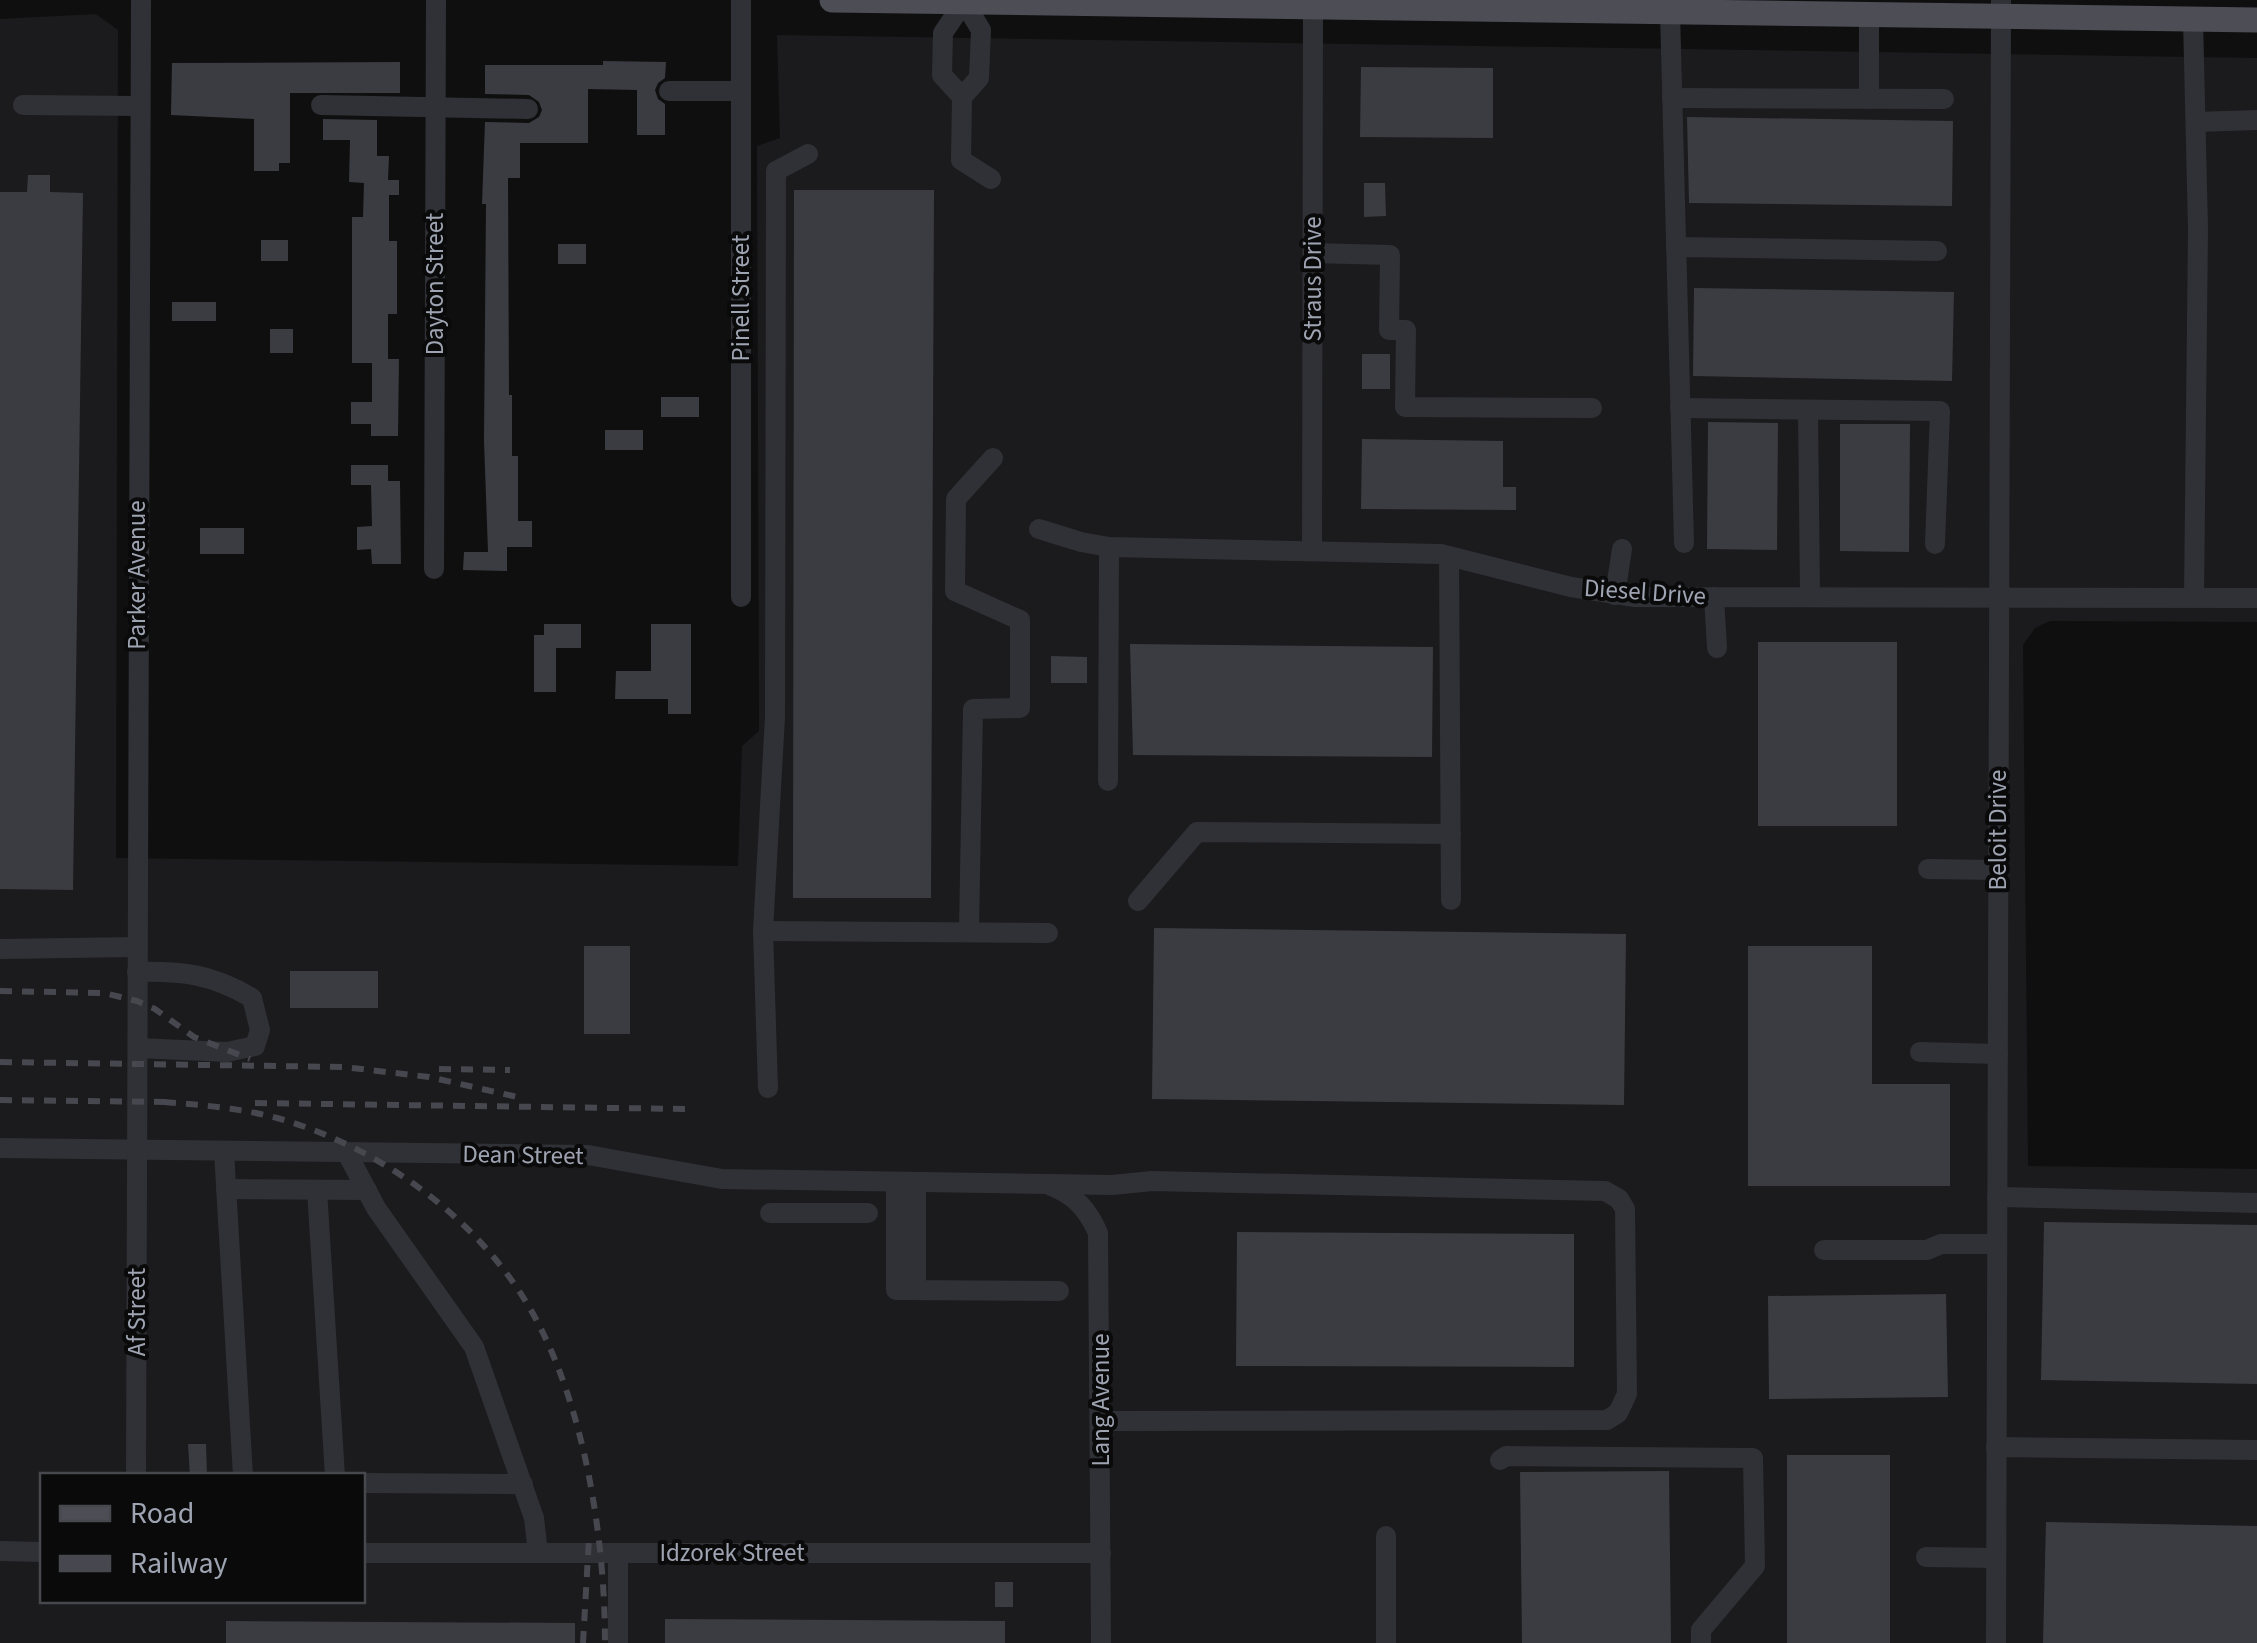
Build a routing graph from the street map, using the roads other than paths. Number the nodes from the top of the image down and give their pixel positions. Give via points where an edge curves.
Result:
1 (141, 0) edge
2 (436, 0) edge
3 (741, 0) edge
4 (832, 0) edge
5 (964, 2) edge
6 (1162, 2) edge
7 (1285, 3) edge
8 (1627, 6) edge
9 (1313, 7) junction
10 (2001, 8) edge
11 (1670, 12) junction
12 (1869, 15) junction
13 (2193, 19) junction
14 (2257, 20) edge
15 (668, 90) dead end
16 (741, 91) junction
17 (962, 96) junction
18 (1672, 98) junction
19 (1869, 99) junction
20 (1944, 99) dead end
21 (23, 104) dead end
22 (321, 104) dead end
23 (140, 106) junction
24 (436, 107) junction
25 (528, 109) dead end
26 (2257, 120) edge
27 (2196, 122) junction
28 (808, 154) dead end
29 (991, 180) dead end
30 (1676, 248) junction
31 (1937, 250) dead end
32 (1312, 253) junction
33 (1592, 408) dead end
34 (1680, 408) junction
35 (1808, 410) junction
36 (993, 458) dead end
37 (1039, 529) dead end
38 (1684, 544) dead end
39 (1935, 544) dead end
40 (1110, 547) junction
41 (1622, 548) dead end
42 (1312, 551) junction
43 (1450, 556) junction
44 (434, 569) dead end
45 (1616, 595) junction
46 (741, 596) dead end
47 (1714, 597) junction
48 (1810, 597) junction
49 (1999, 598) junction
50 (2194, 598) junction
51 (2257, 598) edge
52 (1717, 648) dead end
53 (1108, 781) dead end
54 (1451, 834) junction
55 (1928, 870) dead end
56 (1998, 870) junction
57 (1452, 900) dead end
58 (1138, 901) dead end
59 (763, 930) junction
60 (970, 930) junction
61 (1048, 933) dead end
62 (137, 947) junction
63 (0, 949) edge
64 (137, 972) junction
65 (138, 1048) junction
66 (1920, 1052) dead end
67 (1998, 1054) junction
68 (768, 1088) dead end
69 (0, 1148) edge
70 (138, 1149) junction
71 (224, 1150) junction
72 (347, 1153) junction
73 (906, 1182) junction
74 (1044, 1184) junction
75 (226, 1190) junction
76 (317, 1190) junction
77 (367, 1190) junction
78 (1997, 1197) junction
79 (2257, 1203) edge
80 (868, 1212) dead end
81 (770, 1213) dead end
82 (1997, 1244) junction
83 (1824, 1250) dead end
84 (1059, 1291) dead end
85 (1101, 1421) junction
86 (1996, 1447) junction
87 (2257, 1450) edge
88 (1500, 1460) dead end
89 (136, 1473) edge
90 (242, 1473) edge
91 (334, 1473) edge
92 (365, 1483) edge
93 (523, 1484) junction
94 (1386, 1536) dead end
95 (0, 1551) edge
96 (40, 1552) edge
97 (1101, 1552) junction
98 (365, 1553) edge
99 (538, 1553) junction
100 (618, 1554) junction
101 (1926, 1557) dead end
102 (1996, 1558) junction
103 (618, 1643) edge
104 (1101, 1643) edge
105 (1386, 1643) edge
106 (1701, 1643) edge
107 (1996, 1643) edge

1 - 23 street, Parker Avenue
2 - 24 street, Dayton Street
3 - 16 street, Pinell Street
4 - 5 main road
5 - 6 main road
5 - 17 street via 981,30 979,78
5 - 17 street via 943,33 942,62 942,76
6 - 7 main road
7 - 9 main road
8 - 9 main road
8 - 11 main road
9 - 32 street, Straus Drive
10 - 12 main road
10 - 13 main road
10 - 49 street, Beloit Drive
11 - 12 main road
11 - 18 street
12 - 19 street
13 - 14 main road
13 - 27 street
15 - 16 street
16 - 46 street, Pinell Street
17 - 29 street via 961,160
18 - 19 street
18 - 30 street
19 - 20 street
21 - 23 street
22 - 24 street
23 - 62 street, Parker Avenue
24 - 25 street
24 - 44 street, Dayton Street
26 - 27 street
27 - 50 street
28 - 59 street via 776,171 775,717
30 - 31 street
30 - 34 street
32 - 33 street via 1390,255 1389,330 1406,330 1405,408
32 - 42 street, Straus Drive
34 - 35 street
34 - 38 street
35 - 39 street via 1940,411
35 - 48 street
36 - 60 street via 956,498 955,591 1020,620 1020,708 972,709
37 - 40 street, Diesel Drive
40 - 42 street, Diesel Drive
40 - 53 street
41 - 45 street
42 - 43 street, Diesel Drive
43 - 45 street, Diesel Drive
43 - 54 street
45 - 47 street, Diesel Drive
47 - 48 street, Diesel Drive
47 - 52 street
48 - 49 street, Diesel Drive
49 - 50 street, Diesel Drive
49 - 56 street, Beloit Drive
50 - 51 street, Diesel Drive
54 - 57 street
54 - 58 street via 1197,832
55 - 56 street
56 - 67 street, Beloit Drive
59 - 60 street
59 - 68 street
60 - 61 street
62 - 63 street
62 - 64 street, Parker Avenue
64 - 65 street, Parker Avenue
64 - 65 street via 226,982 252,998 260,1030 255,1046 228,1052
65 - 70 street, Parker Avenue
66 - 67 street
67 - 78 street, Beloit Drive
69 - 70 street, Dean Street
70 - 71 street, Dean Street
70 - 89 street, Af Street
71 - 72 street, Dean Street
71 - 75 street
72 - 73 street, Dean Street via 588,1155 722,1179
72 - 77 street
73 - 74 street, Dean Street
73 - 84 street via 906,1290
74 - 85 street, Lang Avenue via 1076,1199 1098,1233
74 - 85 street, Dean Street via 1605,1192 1625,1209 1627,1394 1618,1414 1607,1420
75 - 76 street
75 - 90 street
76 - 77 street
76 - 91 street
77 - 93 street via 474,1347
78 - 79 street
78 - 82 street, Beloit Drive
80 - 81 street
82 - 83 street
82 - 86 street, Beloit Drive
85 - 97 street, Lang Avenue
86 - 87 street
86 - 102 street, Beloit Drive
88 - 106 street via 1753,1458 1755,1566 1701,1630
92 - 93 street
93 - 99 street
94 - 105 street
95 - 96 street
97 - 100 street, Idzorek Street
97 - 104 street, Lang Avenue
98 - 99 street, Idzorek Street
99 - 100 street, Idzorek Street
100 - 103 street
101 - 102 street
102 - 107 street, Beloit Drive

